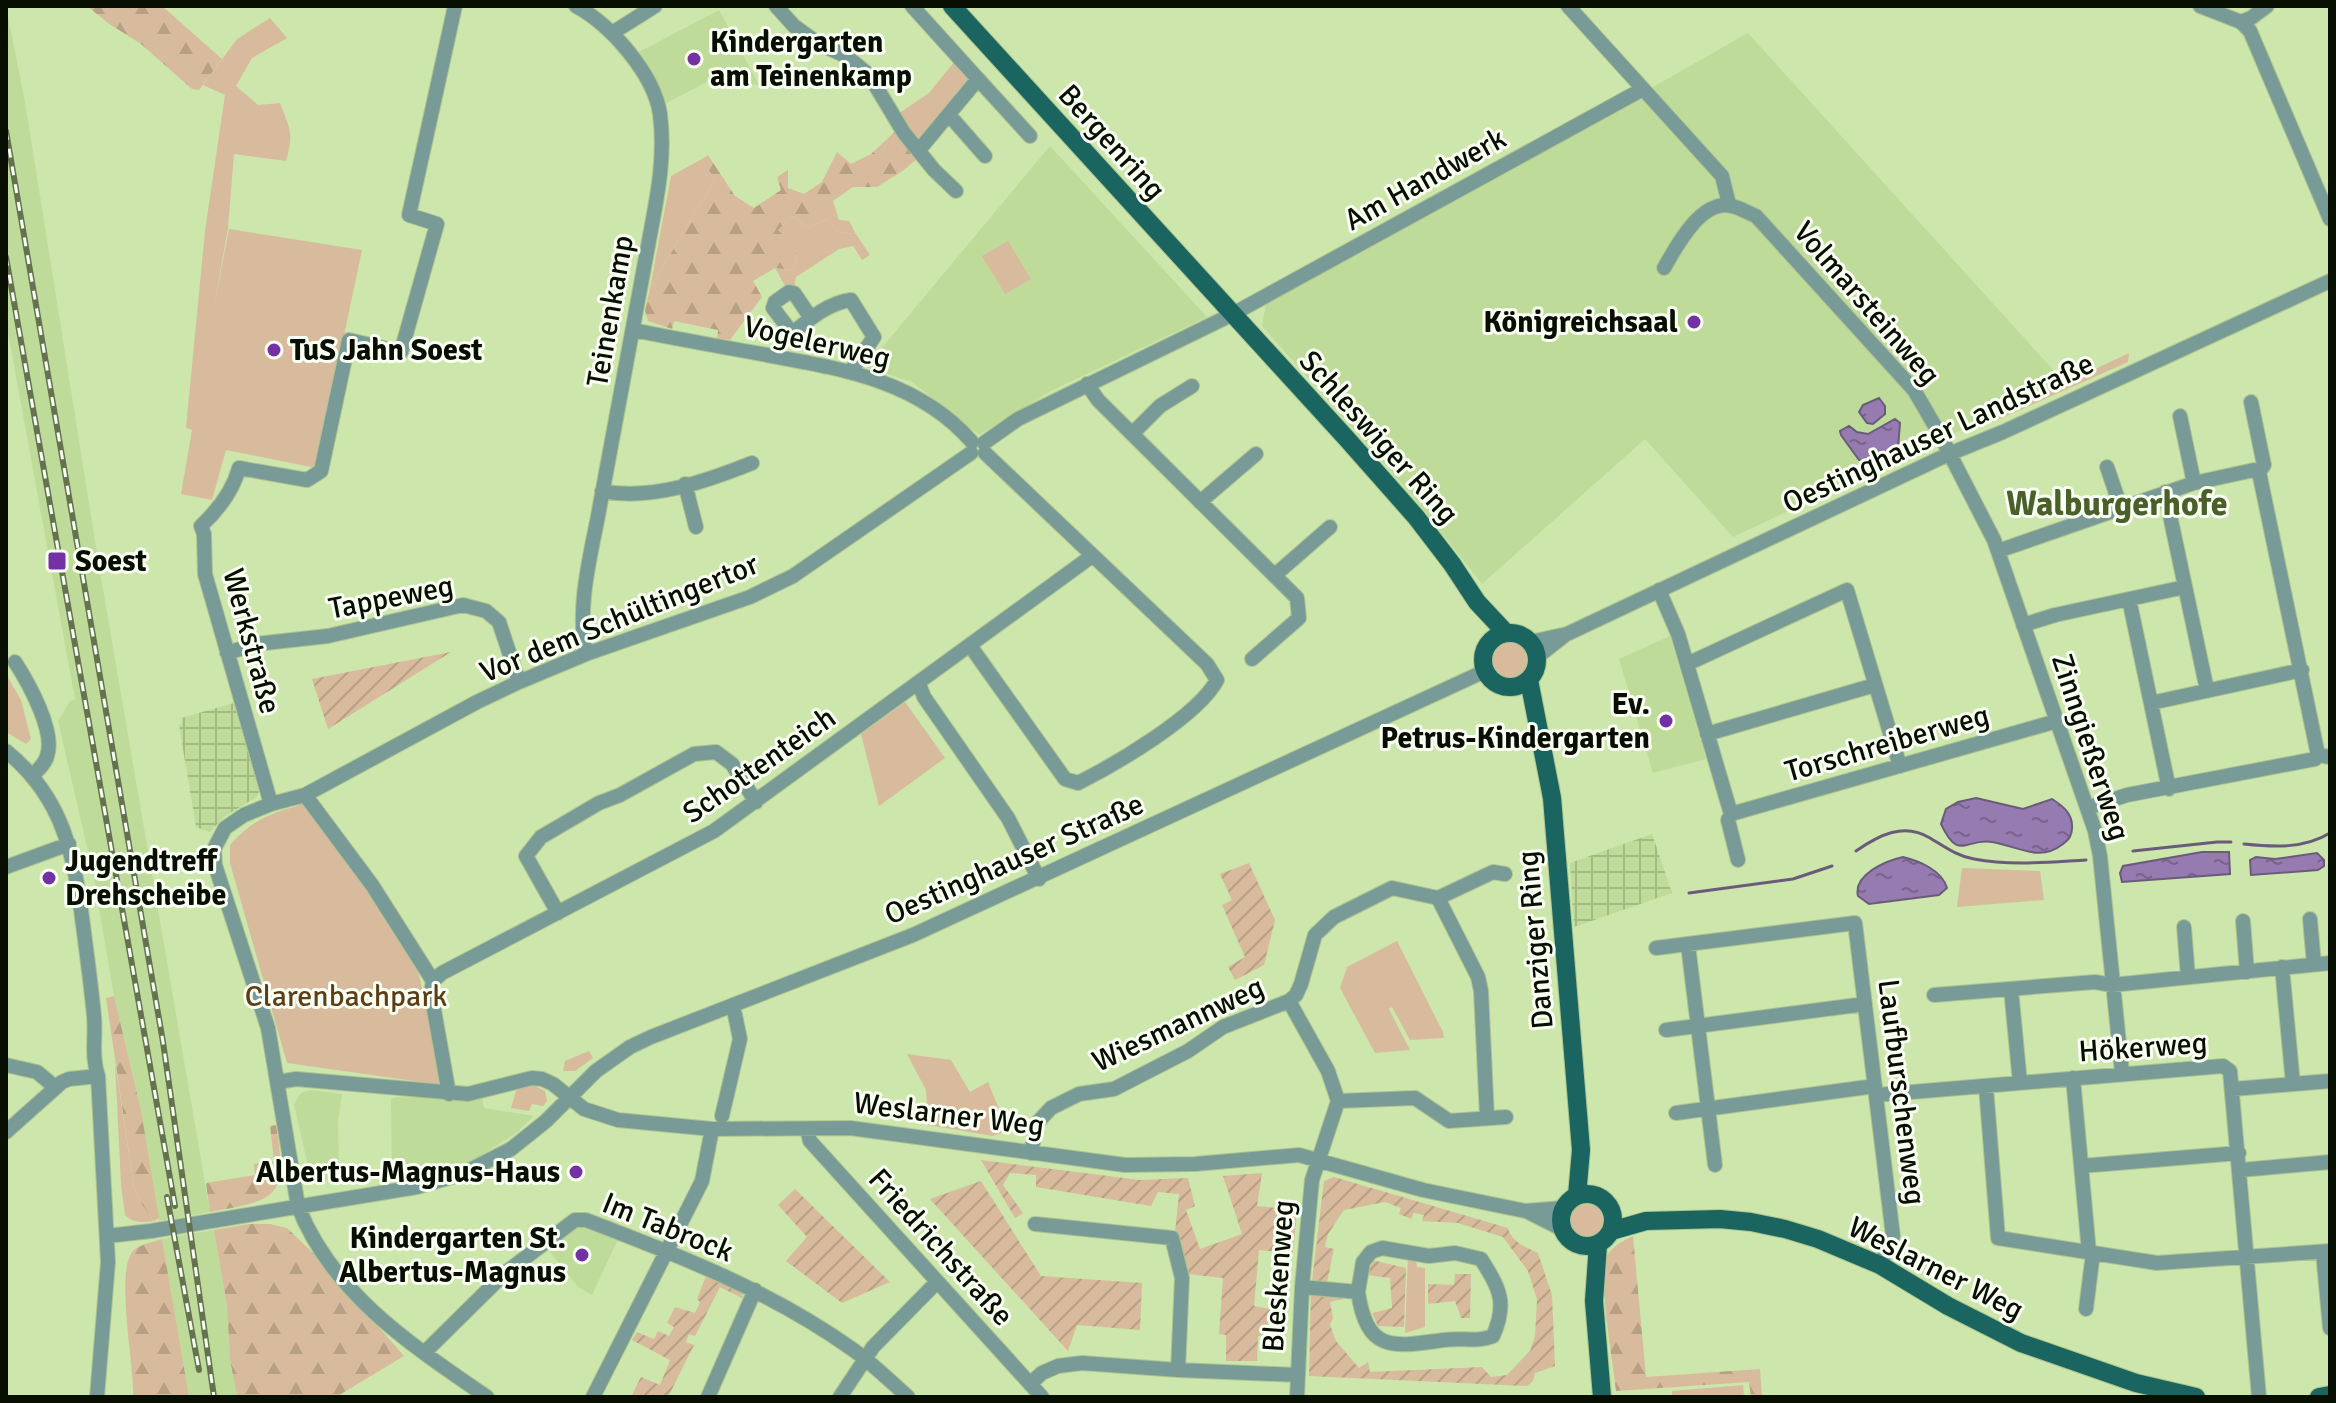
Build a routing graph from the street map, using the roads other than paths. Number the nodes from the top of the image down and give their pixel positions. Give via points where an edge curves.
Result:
1 (455, 6) edge
2 (576, 6) edge
3 (655, 6) edge
4 (776, 6) edge
5 (912, 6) edge
6 (952, 6) edge
7 (1568, 6) edge
8 (2200, 6) edge
9 (2267, 6) edge
10 (2241, 22) junction
11 (612, 33) junction
12 (978, 79) junction
13 (1643, 89) junction
14 (950, 116) junction
15 (1030, 136) dead end
16 (919, 150) junction
17 (985, 156) dead end
18 (956, 191) dead end
19 (1729, 204) junction
20 (2330, 219) edge
21 (1664, 268) dead end
22 (2330, 281) edge
23 (1231, 315) junction
24 (811, 318) dead end
25 (633, 330) junction
26 (851, 371) junction
27 (1087, 384) junction
28 (1192, 386) dead end
29 (2251, 402) dead end
30 (2180, 416) dead end
31 (1132, 434) junction
32 (978, 448) junction
33 (1256, 454) dead end
34 (1949, 454) junction
35 (752, 463) dead end
36 (2107, 467) dead end
37 (2259, 472) junction
38 (2194, 483) junction
39 (685, 484) junction
40 (602, 491) junction
41 (2165, 492) junction
42 (1200, 502) junction
43 (2121, 508) junction
44 (696, 527) dead end
45 (1330, 527) dead end
46 (1998, 551) junction
47 (1092, 556) junction
48 (1275, 575) junction
49 (2185, 587) junction
50 (1659, 590) junction
51 (2129, 599) junction
52 (2023, 625) junction
53 (1498, 638) junction
54 (971, 647) junction
55 (1534, 649) junction
56 (227, 653) junction
57 (586, 654) junction
58 (1252, 659) dead end
59 (15, 662) dead end
60 (1687, 664) junction
61 (2302, 670) junction
62 (1485, 671) junction
63 (519, 682) junction
64 (919, 684) junction
65 (1521, 684) junction
66 (1875, 685) junction
67 (2207, 690) junction
68 (2151, 703) junction
69 (2057, 721) junction
70 (1707, 734) junction
71 (6, 751) edge
72 (2324, 756) edge
73 (1900, 766) junction
74 (32, 776) junction
75 (2169, 789) junction
76 (305, 795) junction
77 (756, 802) junction
78 (271, 804) junction
79 (2087, 808) junction
80 (1731, 814) junction
81 (69, 844) junction
82 (1738, 860) dead end
83 (6, 867) edge
84 (1505, 874) dead end
85 (1039, 879) junction
86 (1438, 898) junction
87 (558, 913) junction
88 (2310, 919) dead end
89 (2243, 921) dead end
90 (2184, 927) dead end
91 (1688, 945) junction
92 (1656, 948) dead end
93 (2330, 963) edge
94 (2314, 964) junction
95 (2282, 967) junction
96 (2247, 972) junction
97 (2188, 977) junction
98 (433, 981) junction
99 (2112, 985) junction
100 (2011, 989) junction
101 (1934, 995) dead end
102 (1289, 1001) junction
103 (1865, 1004) junction
104 (733, 1005) junction
105 (1698, 1026) junction
106 (1666, 1030) dead end
107 (6, 1065) edge
108 (2122, 1072) junction
109 (98, 1076) junction
110 (2073, 1078) junction
111 (2330, 1081) edge
112 (278, 1082) junction
113 (2020, 1083) junction
114 (2293, 1084) junction
115 (55, 1087) junction
116 (1986, 1087) junction
117 (2233, 1089) junction
118 (1876, 1090) junction
119 (449, 1094) junction
120 (569, 1097) junction
121 (1338, 1101) junction
122 (1708, 1108) junction
123 (1676, 1113) dead end
124 (722, 1116) dead end
125 (1487, 1117) junction
126 (1506, 1117) dead end
127 (712, 1129) junction
128 (807, 1129) junction
129 (6, 1132) edge
130 (1031, 1153) junction
131 (2239, 1153) junction
132 (1323, 1160) junction
133 (2330, 1162) edge
134 (1715, 1165) dead end
135 (2081, 1166) junction
136 (2241, 1170) junction
137 (1578, 1200) junction
138 (298, 1206) junction
139 (1525, 1211) junction
140 (1035, 1224) dead end
141 (1562, 1229) junction
142 (1607, 1229) junction
143 (107, 1236) junction
144 (1578, 1245) junction
145 (664, 1251) junction
146 (2091, 1252) junction
147 (2326, 1252) edge
148 (2247, 1256) junction
149 (1880, 1265) junction
150 (936, 1283) junction
151 (1302, 1287) junction
152 (755, 1290) junction
153 (1358, 1292) junction
154 (1594, 1301) junction
155 (2086, 1309) dead end
156 (2330, 1328) edge
157 (424, 1353) junction
158 (865, 1358) junction
159 (1178, 1370) junction
160 (1297, 1375) junction
161 (1030, 1384) junction
162 (2330, 1395) edge
163 (97, 1397) edge
164 (487, 1397) edge
165 (593, 1397) edge
166 (708, 1397) edge
167 (840, 1397) edge
168 (908, 1397) edge
169 (1042, 1397) edge
170 (1297, 1397) edge
171 (1602, 1397) edge
172 (2196, 1397) edge
173 (2259, 1397) edge
174 (2319, 1397) edge

1 - 56 street, Werkstraße via 409,215 437,224 401,352 349,340 321,471 307,480 239,468 235,483 201,526 203,564
2 - 11 street, Teinenkamp
3 - 11 street
4 - 16 street via 794,26 869,75
5 - 12 street
6 - 23 main road, Bergenring
7 - 13 street
8 - 10 street
9 - 10 street
10 - 20 street via 2250,31
11 - 25 street, Teinenkamp via 640,67 660,110 662,170
12 - 14 street
12 - 15 street
13 - 19 street via 1722,176
13 - 23 street, Am Handwerk
14 - 16 street
14 - 17 street
16 - 18 street
19 - 21 street via 1708,210 1681,237
19 - 34 street, Volmarsteinweg via 1756,216 1914,390
22 - 34 street, Oestinghauser Landstraße
23 - 27 street, Vor dem Schültingertor
23 - 53 main road, Schleswiger Ring via 1416,517
24 - 26 street via 851,300 874,337
25 - 26 street, Vogelerweg
25 - 40 street, Teinenkamp
26 - 32 street, Vogelerweg via 916,395
27 - 31 street
27 - 32 street, Vor dem Schültingertor via 1018,419
28 - 31 street via 1160,406
29 - 37 street via 2264,465
30 - 38 street
31 - 42 street
32 - 47 street, Vogelerweg
32 - 57 street, Vor dem Schültingertor via 793,576 698,617
33 - 42 street
34 - 46 street, Zinngießerweg
34 - 50 street, Oestinghauser Landstraße
35 - 39 street
36 - 43 street
37 - 38 street
37 - 61 street
38 - 41 street
39 - 40 street via 646,494
39 - 44 street
40 - 57 street, Teinenkamp via 583,596
41 - 43 street
41 - 49 street
42 - 48 street
43 - 46 street
45 - 48 street
46 - 52 street, Zinngießerweg
47 - 54 street, Schottenteich
47 - 54 street, Vogelerweg via 1207,664 1217,680 1209,694 1149,742 1078,783 1065,779
48 - 58 street via 1297,598 1299,618
49 - 51 street
49 - 67 street
50 - 55 street, Oestinghauser Landstraße
50 - 60 street
51 - 52 street
51 - 68 street
52 - 69 street, Zinngießerweg
53 - 55 main road via 1515,633
53 - 62 main road via 1483,661
54 - 64 street, Schottenteich
55 - 65 main road via 1534,673
56 - 63 street, Tappeweg via 463,605 486,611 499,622
56 - 78 street, Werkstraße
57 - 63 street, Vor dem Schültingertor
59 - 74 street via 35,692 49,742 44,764
60 - 66 street via 1847,590
60 - 70 street
61 - 67 street
61 - 72 street
62 - 65 main road via 1497,684
62 - 85 street, Oestinghauser Straße
63 - 76 street, Vor dem Schültingertor
64 - 77 street, Schottenteich
64 - 85 street via 1008,818
65 - 137 main road, Danziger Ring via 1538,726 1552,798 1581,1150
66 - 70 street
66 - 73 street
67 - 68 street
68 - 75 street
69 - 73 street, Torschreiberweg
69 - 79 street, Zinngießerweg
70 - 80 street
71 - 74 street
72 - 75 street
73 - 80 street, Torschreiberweg
74 - 81 street
75 - 79 street
76 - 78 street, Vor dem Schültingertor
76 - 98 street via 372,885
77 - 87 street, Schottenteich via 687,846
77 - 87 street via 732,764 716,752 694,754 599,803 541,837 526,856
78 - 112 street via 225,828 214,849 268,1028
79 - 99 street, Zinngießerweg via 2100,856
80 - 82 street
81 - 83 street
81 - 109 street
84 - 86 street via 1493,872
85 - 104 street, Oestinghauser Straße
86 - 102 street, Wiesmannweg via 1392,888 1334,917 1315,935 1301,984
86 - 125 street via 1478,977
87 - 98 street, Schottenteich
88 - 94 street
89 - 96 street
90 - 97 street
91 - 92 street
91 - 103 street, Laufburschenweg via 1855,923
91 - 105 street
93 - 94 street
94 - 95 street
95 - 96 street
95 - 114 street
96 - 97 street
97 - 99 street
98 - 119 street
99 - 100 street
99 - 108 street, Zinngießerweg
100 - 101 street
100 - 113 street
102 - 121 street via 1328,1071
102 - 130 street, Wiesmannweg via 1223,1027 1114,1089 1079,1094 1051,1108 1037,1123
103 - 105 street
103 - 118 street, Laufburschenweg
104 - 120 street, Oestinghauser Straße via 630,1047
104 - 124 street via 740,1039
105 - 106 street
105 - 122 street
107 - 115 street via 37,1072
108 - 110 street, Hökerweg
108 - 117 street, Hökerweg via 2223,1066 2230,1071
109 - 115 street via 69,1079
109 - 143 street
110 - 113 street, Hökerweg
110 - 135 street
111 - 114 street
112 - 119 street, Weslarner Weg via 296,1079
112 - 138 street
113 - 116 street, Hökerweg
114 - 117 street
115 - 129 street
116 - 118 street, Hökerweg
116 - 146 street via 1998,1238
117 - 131 street, Hökerweg
118 - 122 street, Hökerweg
118 - 149 street, Laufburschenweg via 1893,1236
119 - 120 street, Weslarner Weg via 484,1092 532,1078 553,1084
120 - 127 street, Weslarner Weg via 599,1116
120 - 138 street, Oestinghauser Straße via 511,1149 462,1174 417,1187
121 - 125 street via 1415,1098 1449,1121
121 - 132 street, Bleskenweg
122 - 123 street, Hökerweg
122 - 134 street
125 - 126 street
127 - 128 street, Weslarner Weg
127 - 145 street via 702,1181
128 - 130 street, Weslarner Weg via 850,1128
128 - 150 street, Friedrichstraße via 810,1141
130 - 132 street, Weslarner Weg via 1125,1165 1281,1155
131 - 135 street
131 - 136 street, Hökerweg
132 - 139 street, Weslarner Weg via 1423,1190
132 - 151 street, Bleskenweg via 1312,1180
133 - 136 street
135 - 146 street
136 - 148 street, Hökerweg
137 - 139 street, Weslarner Weg
137 - 141 main road via 1561,1217
137 - 142 main road via 1602,1199
138 - 143 street, Oestinghauser Straße
138 - 157 street via 324,1255 353,1292
139 - 141 street, Weslarner Weg
140 - 159 street via 1172,1238 1182,1278
141 - 144 main road
142 - 144 main road via 1589,1246
142 - 149 main road, Weslarner Weg via 1646,1221 1751,1222 1818,1239
142 - 154 main road
143 - 163 street
144 - 154 main road
145 - 152 street, Im Tabrock
145 - 157 street, Im Tabrock via 575,1220 505,1273
145 - 165 street
146 - 148 street via 2157,1263
146 - 155 street
147 - 148 street
147 - 156 street
148 - 173 street, Hökerweg
149 - 172 main road, Weslarner Weg via 2021,1343 2136,1383
150 - 158 street
150 - 161 street, Friedrichstraße
151 - 153 street
151 - 160 street, Bleskenweg
152 - 158 street, Im Tabrock
152 - 166 street
153 - 153 street via 1362,1315 1385,1343 1481,1341 1493,1336 1499,1323 1501,1292 1481,1259 1455,1253 1429,1256 1382,1248 1371,1252 1363,1262
154 - 171 main road
157 - 164 street
158 - 167 street
158 - 168 street, Im Tabrock
159 - 160 street
159 - 161 street via 1082,1363 1058,1366
160 - 170 street, Bleskenweg
161 - 169 street, Friedrichstraße
162 - 174 main road

